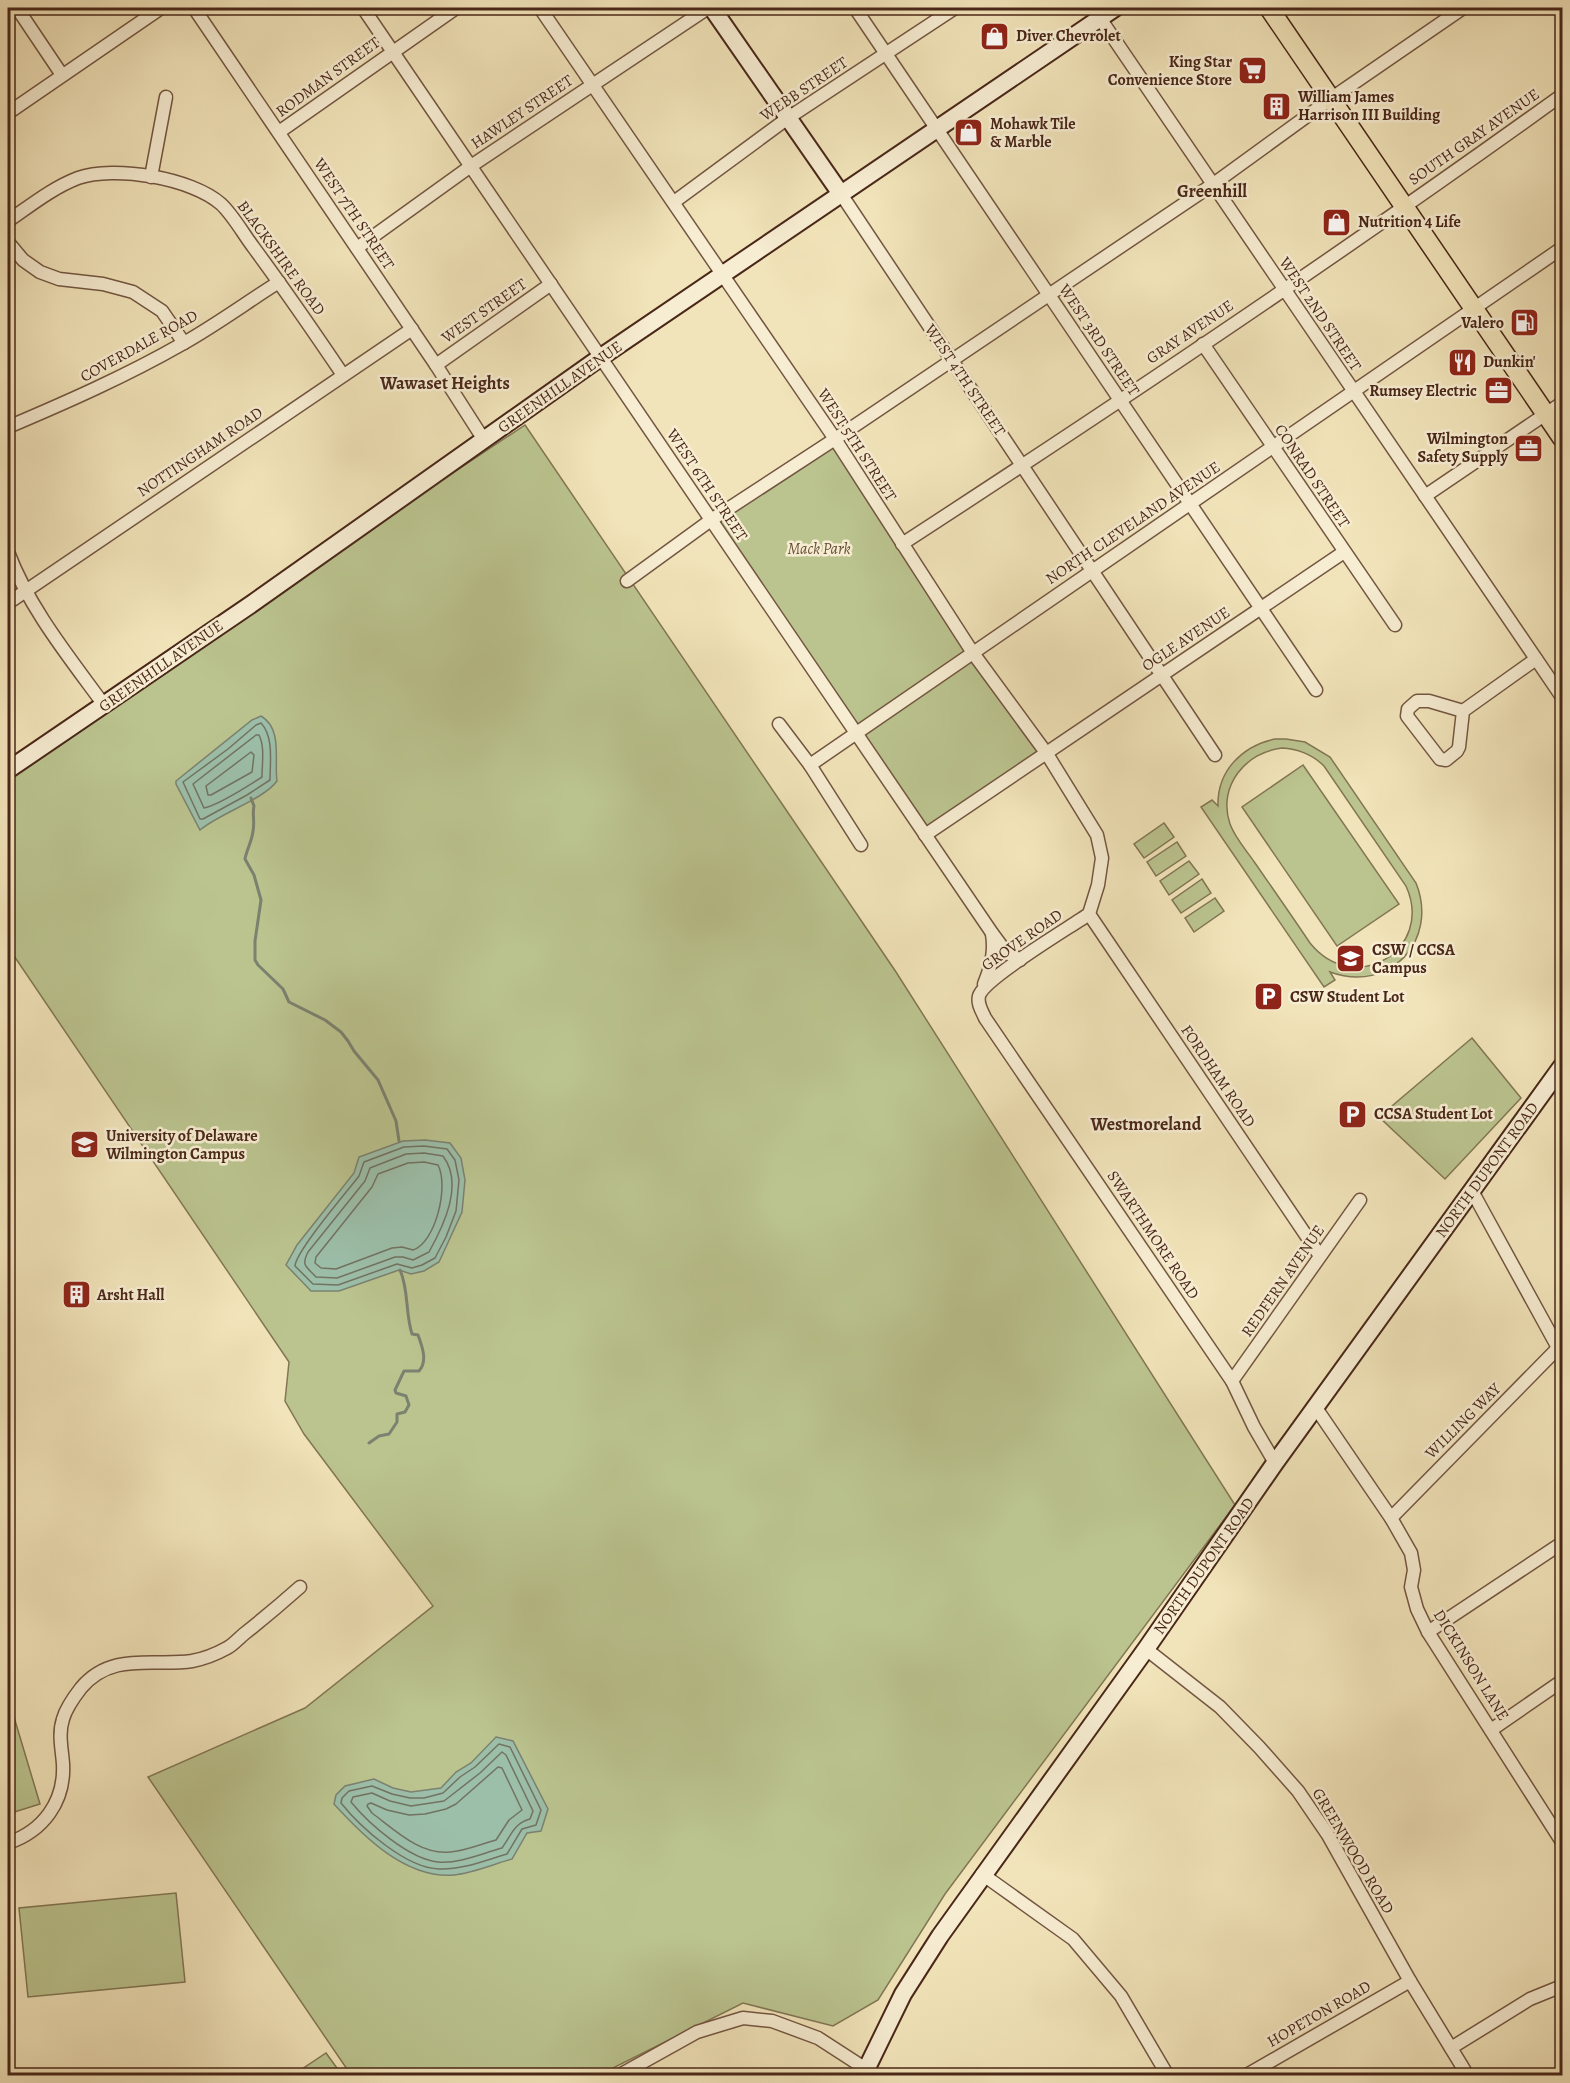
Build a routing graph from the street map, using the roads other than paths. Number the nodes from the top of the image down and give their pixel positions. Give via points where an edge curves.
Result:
1 (17, 8) edge
2 (161, 8) edge
3 (194, 8) edge
4 (363, 8) edge
5 (456, 8) edge
6 (540, 8) edge
7 (710, 8) edge
8 (855, 8) edge
9 (955, 8) edge
10 (1114, 8) edge
11 (1269, 8) edge
12 (1463, 8) edge
13 (1096, 13) edge
14 (393, 50) junction
15 (886, 53) junction
16 (62, 75) junction
17 (594, 85) junction
18 (1563, 95) edge
19 (166, 98) dead end
20 (1332, 98) junction
21 (8, 112) edge
22 (788, 118) junction
23 (937, 129) junction
24 (279, 132) junction
25 (471, 166) junction
26 (151, 177) junction
27 (1212, 184) junction
28 (841, 194) junction
29 (674, 202) junction
30 (1405, 207) junction
31 (8, 221) edge
32 (8, 243) edge
33 (357, 248) junction
34 (1563, 248) edge
35 (723, 274) junction
36 (279, 282) junction
37 (551, 284) junction
38 (1284, 289) junction
39 (1048, 294) junction
40 (1475, 309) junction
41 (412, 329) junction
42 (184, 343) junction
43 (1203, 344) junction
44 (601, 357) junction
45 (952, 360) junction
46 (436, 365) junction
47 (343, 375) junction
48 (1354, 393) junction
49 (1119, 399) junction
50 (1563, 403) edge
51 (1547, 414) junction
52 (8, 427) edge
53 (1563, 438) edge
54 (835, 439) junction
55 (484, 440) junction
56 (1273, 448) junction
57 (1022, 466) junction
58 (1425, 496) junction
59 (1190, 504) junction
60 (711, 520) junction
61 (902, 544) junction
62 (8, 552) edge
63 (1344, 552) junction
64 (1093, 571) junction
65 (627, 581) dead end
66 (26, 590) junction
67 (8, 603) edge
68 (1261, 609) junction
69 (1395, 626) dead end
70 (973, 653) junction
71 (1536, 659) junction
72 (1162, 676) junction
73 (1316, 690) dead end
74 (1563, 697) edge
75 (104, 705) junction
76 (1463, 711) junction
77 (779, 724) dead end
78 (856, 733) junction
79 (1047, 754) junction
80 (1215, 755) dead end
81 (810, 765) junction
82 (8, 770) edge
83 (925, 835) junction
84 (861, 845) dead end
85 (1089, 914) junction
86 (992, 933) junction
87 (1020, 960) junction
88 (982, 989) junction
89 (993, 1030) joint
90 (1563, 1066) edge
91 (1472, 1191) junction
92 (1360, 1200) dead end
93 (1320, 1256) junction
94 (1561, 1352) edge
95 (1232, 1381) junction
96 (1316, 1408) junction
97 (1275, 1463) junction
98 (1391, 1518) junction
99 (1563, 1543) edge
100 (300, 1587) dead end
101 (1428, 1632) junction
102 (1146, 1649) junction
103 (1563, 1681) edge
104 (1491, 1730) junction
105 (1558, 1826) edge
106 (1563, 1842) edge
107 (8, 1843) edge
108 (982, 1874) junction
109 (1410, 1981) junction
110 (1563, 1986) edge
111 (1452, 2048) junction
112 (866, 2074) edge
113 (618, 2076) edge
114 (1168, 2076) edge
115 (1245, 2076) edge
116 (1468, 2076) edge

1 - 16 street
2 - 16 street
3 - 24 street, WEST 7TH STREET
4 - 14 street, WEST 6TH STREET
5 - 14 street, RODMAN STREET
6 - 17 street, WEST 5TH STREET
7 - 17 street, HAWLEY STREET
7 - 22 street, WEST 4TH STREET
8 - 15 street, WEST 3RD STREET
9 - 15 street, WEBB STREET
10 - 13 street, GREENHILL AVENUE
11 - 20 main road
12 - 20 street
13 - 23 street, GREENHILL AVENUE
13 - 27 street, WEST 2ND STREET
14 - 24 street, RODMAN STREET
14 - 25 street, WEST 6TH STREET
15 - 22 street, WEBB STREET
15 - 23 street, WEST 3RD STREET
16 - 21 street
17 - 25 street, HAWLEY STREET
17 - 29 street, WEST 5TH STREET
18 - 30 street, SOUTH GRAY AVENUE
19 - 26 street
20 - 27 street
20 - 30 main road
22 - 28 street, WEST 4TH STREET
22 - 29 street, WEBB STREET
23 - 28 street, GREENHILL AVENUE
23 - 39 street, WEST 3RD STREET
24 - 33 street, WEST 7TH STREET
25 - 33 street, HAWLEY STREET
25 - 37 street, WEST 6TH STREET
26 - 31 street, BLACKSHIRE ROAD via 102,173 78,178
26 - 36 street, BLACKSHIRE ROAD via 191,187 221,204
27 - 38 street, WEST 2ND STREET
27 - 39 street
28 - 35 street, GREENHILL AVENUE
28 - 45 street, WEST 4TH STREET
29 - 35 street, WEST 5TH STREET
30 - 38 street, GRAY AVENUE
30 - 40 main road
32 - 42 street via 40,272 133,292 162,311
33 - 41 street, WEST 7TH STREET
34 - 40 street, NORTH CLEVELAND AVENUE
35 - 44 street, GREENHILL AVENUE
35 - 54 street, WEST 5TH STREET
36 - 42 street, COVERDALE ROAD
36 - 47 street, BLACKSHIRE ROAD
37 - 44 street, WEST 6TH STREET
37 - 46 street, WEST STREET
38 - 43 street, GRAY AVENUE
38 - 48 street, WEST 2ND STREET
39 - 45 street
39 - 49 street, WEST 3RD STREET
40 - 48 street, NORTH CLEVELAND AVENUE
40 - 51 main road
41 - 46 street, WEST 7TH STREET
41 - 47 street, NOTTINGHAM ROAD
42 - 52 street, COVERDALE ROAD via 84,395
43 - 49 street, GRAY AVENUE
43 - 56 street, CONRAD STREET
44 - 55 street, GREENHILL AVENUE
44 - 60 street, WEST 6TH STREET
45 - 54 street
45 - 57 street, WEST 4TH STREET
46 - 55 street, WEST 7TH STREET
47 - 66 street, NOTTINGHAM ROAD
48 - 56 street, NORTH CLEVELAND AVENUE
48 - 58 street, WEST 2ND STREET
49 - 57 street, GRAY AVENUE
49 - 59 street, WEST 3RD STREET
50 - 51 street
51 - 53 main road
51 - 58 street
54 - 60 street
54 - 61 street, WEST 5TH STREET
55 - 75 street, GREENHILL AVENUE
56 - 59 street, NORTH CLEVELAND AVENUE
56 - 63 street, CONRAD STREET
57 - 61 street, GRAY AVENUE
57 - 64 street, WEST 4TH STREET
58 - 71 street, WEST 2ND STREET
59 - 64 street, NORTH CLEVELAND AVENUE
59 - 68 street, WEST 3RD STREET
60 - 65 street
60 - 78 street, WEST 6TH STREET
61 - 70 street, WEST 5TH STREET
62 - 66 street
63 - 68 street, OGLE AVENUE
63 - 69 street, CONRAD STREET
64 - 70 street, NORTH CLEVELAND AVENUE
64 - 72 street, WEST 4TH STREET
66 - 67 street, NOTTINGHAM ROAD
66 - 75 street
68 - 72 street, OGLE AVENUE
68 - 73 street, WEST 3RD STREET
70 - 78 street, NORTH CLEVELAND AVENUE
70 - 79 street, WEST 5TH STREET
71 - 74 street, WEST 2ND STREET
71 - 76 street
72 - 79 street, OGLE AVENUE
72 - 80 street, WEST 4TH STREET
75 - 82 street, GREENHILL AVENUE
76 - 76 street via 1459,747 1446,760 1440,759 1407,716 1408,709 1417,701
77 - 81 street
78 - 81 street, NORTH CLEVELAND AVENUE
78 - 83 street, WEST 6TH STREET
79 - 83 street, OGLE AVENUE
79 - 85 street, WEST 5TH STREET via 1097,835 1102,858
81 - 84 street
83 - 86 street, WEST 6TH STREET
85 - 87 street, GROVE ROAD
85 - 93 street, FORDHAM ROAD
86 - 87 street, WEST 6TH STREET via 1006,952
86 - 88 street via 993,958
87 - 88 street, GROVE ROAD
88 - 89 street, GROVE ROAD via 979,1005
89 - 95 street, SWARTHMORE ROAD
90 - 91 street, NORTH DUPONT ROAD
91 - 94 street
91 - 96 street, NORTH DUPONT ROAD
92 - 93 street, REDFERN AVENUE
93 - 95 street, REDFERN AVENUE
94 - 98 street, WILLING WAY
95 - 97 street, SWARTHMORE ROAD
96 - 97 street, NORTH DUPONT ROAD
96 - 98 street, DICKINSON LANE
97 - 102 street, NORTH DUPONT ROAD
98 - 101 street, DICKINSON LANE via 1411,1553 1411,1587
99 - 101 street
100 - 107 street via 226,1648 193,1661 129,1662 102,1671 83,1686 63,1719 62,1788 58,1799 38,1827
101 - 104 street, DICKINSON LANE
102 - 108 street, NORTH DUPONT ROAD
102 - 109 street, GREENWOOD ROAD via 1220,1707 1298,1791 1328,1835
103 - 104 street
104 - 105 street, DICKINSON LANE
105 - 106 street, DICKINSON LANE
108 - 112 street, NORTH DUPONT ROAD via 903,1994
108 - 114 street via 1073,1939 1121,1996
109 - 111 street, GREENWOOD ROAD
109 - 115 street, HOPETON ROAD
110 - 111 street via 1530,1999
111 - 116 street, GREENWOOD ROAD
112 - 113 street via 818,2038 772,2020 743,2018 698,2032

